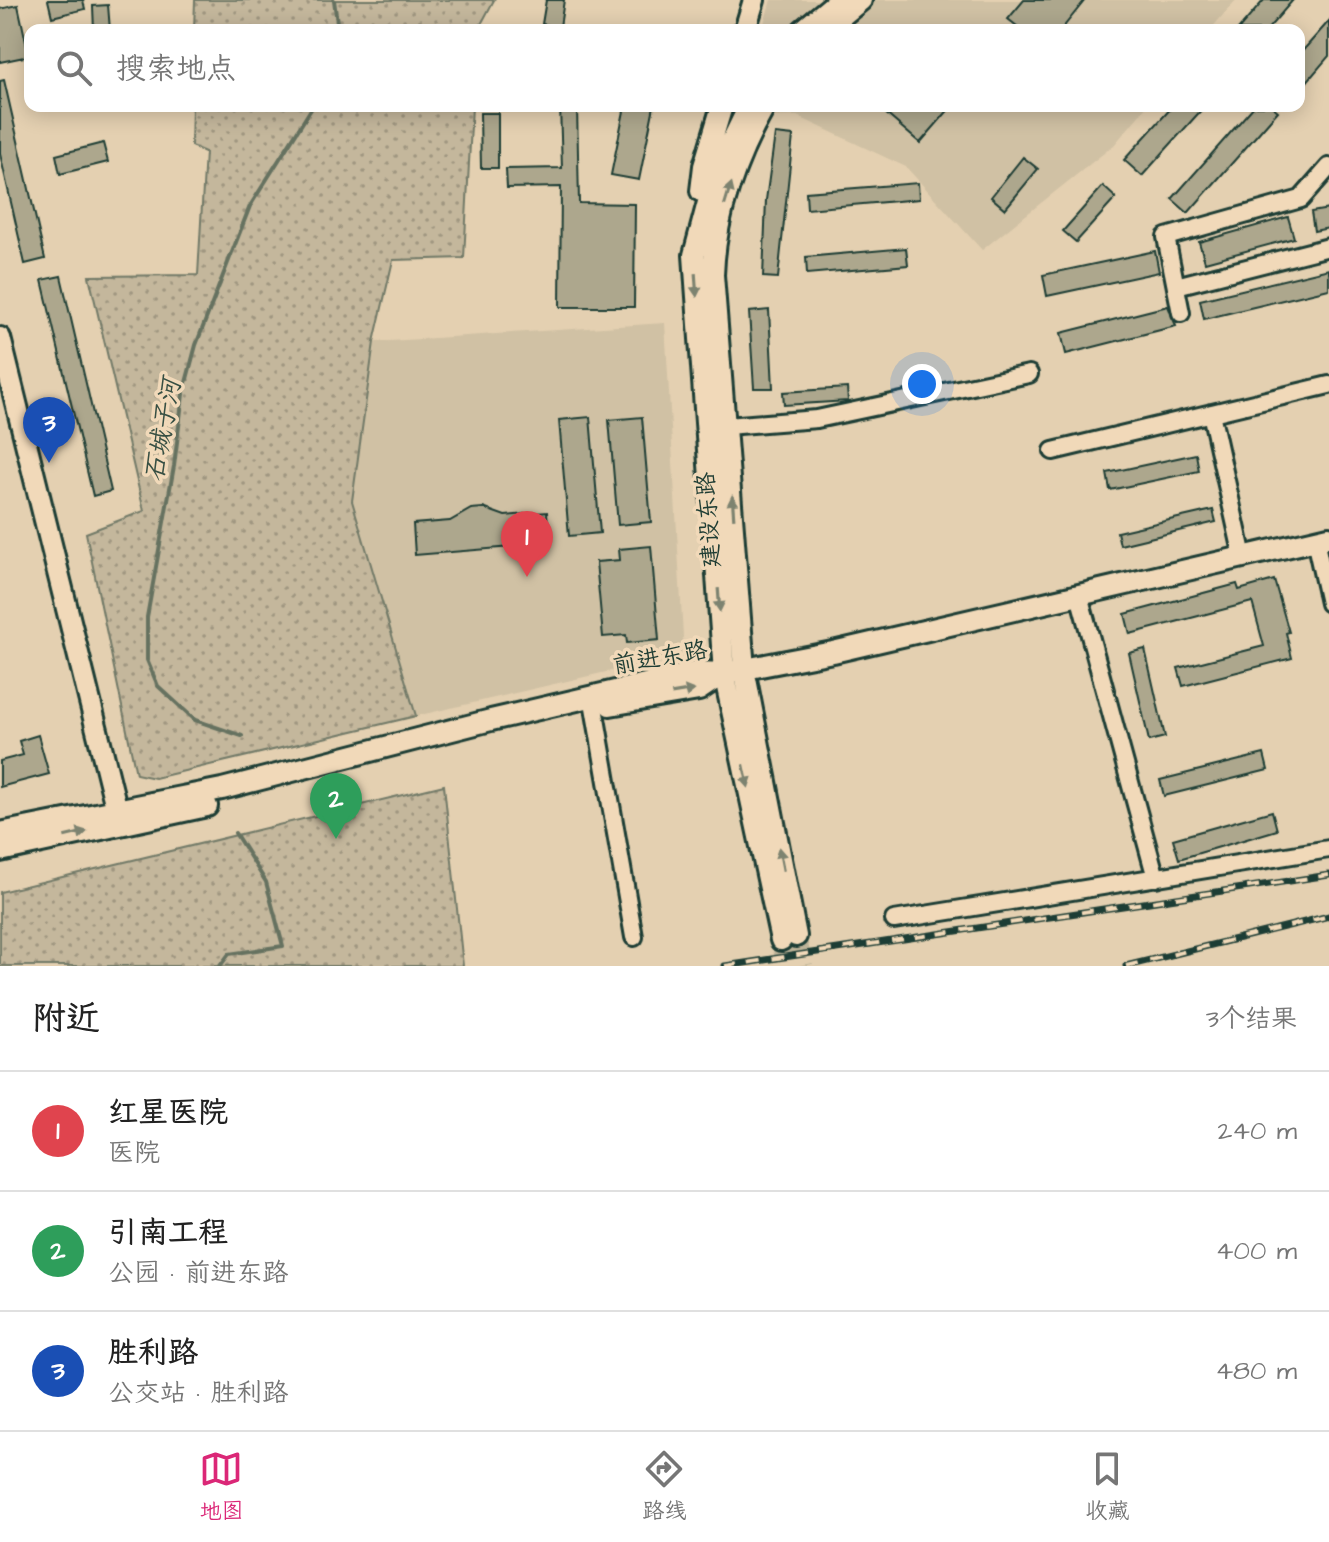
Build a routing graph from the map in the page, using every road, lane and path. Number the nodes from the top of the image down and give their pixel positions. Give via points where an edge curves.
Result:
1 (754, 0) edge
2 (839, 0) edge
3 (861, 0) edge
4 (747, 24) edge
5 (810, 24) edge
6 (832, 24) edge
7 (720, 112) edge
8 (746, 112) edge
9 (762, 112) edge
10 (1329, 167) edge
11 (698, 231) junction
12 (1329, 247) edge
13 (1176, 286) junction
14 (1181, 313) dead end
15 (0, 338) edge
16 (1029, 374) dead end
17 (1329, 385) edge
18 (1211, 413) junction
19 (726, 426) junction
20 (1053, 451) dead end
21 (1322, 538) edge
22 (1243, 557) junction
23 (1079, 595) junction
24 (1329, 603) edge
25 (734, 671) junction
26 (594, 707) junction
27 (118, 816) junction
28 (0, 833) edge
29 (1329, 849) edge
30 (0, 851) edge
31 (1156, 878) junction
32 (894, 920) dead end
33 (634, 937) dead end
34 (788, 938) tunnel mouth

1 - 4 main road
2 - 5 main road
3 - 6 main road
7 - 11 main road via 704,166
8 - 11 main road, 建设东路 via 715,176
19 -> 9 main road, 建设东路 via 714,252 736,166
10 - 13 street via 1301,199 1166,237
11 -> 25 main road, 建设东路 via 694,255
12 - 13 street
13 - 14 street
15 - 27 main road
16 - 19 street via 817,419
17 - 18 street
18 - 20 street
18 - 22 street
25 -> 19 main road, 建设东路
21 - 22 main road, 前进东路
21 - 24 street
22 - 23 main road, 前进东路
23 - 25 main road, 前进东路
23 - 31 street
26 -> 25 main road via 699,690
25 - 27 main road, 前进东路 via 697,672 491,720
25 - 34 main road
26 - 27 main road via 227,801
26 - 33 street
27 - 28 main road, 前进东路
30 -> 27 main road
29 - 31 street
31 - 32 street

